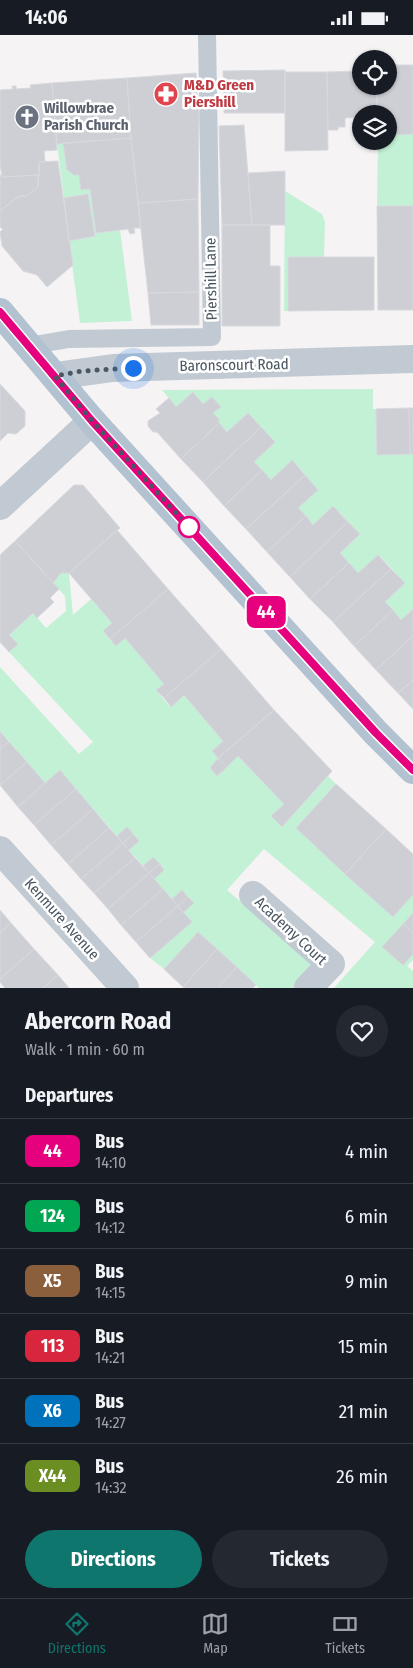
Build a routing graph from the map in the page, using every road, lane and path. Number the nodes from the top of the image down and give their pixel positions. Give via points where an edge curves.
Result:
1 (207, 35) edge
2 (0, 312) edge
3 (28, 347) junction
4 (413, 359) edge
5 (55, 376) junction
6 (92, 421) junction
7 (0, 506) edge
8 (413, 770) edge
9 (0, 850) edge
10 (253, 895) dead end
11 (125, 988) edge
12 (308, 988) edge

1 - 3 lane, Piershill Lane via 212,337 69,339
2 - 3 main road
3 - 5 main road
4 - 5 street, Baronscourt Road via 113,368
5 - 6 main road
6 - 7 street
6 - 8 main road
9 - 11 street, Kenmure Avenue
10 - 12 street, Academy Court via 331,964

